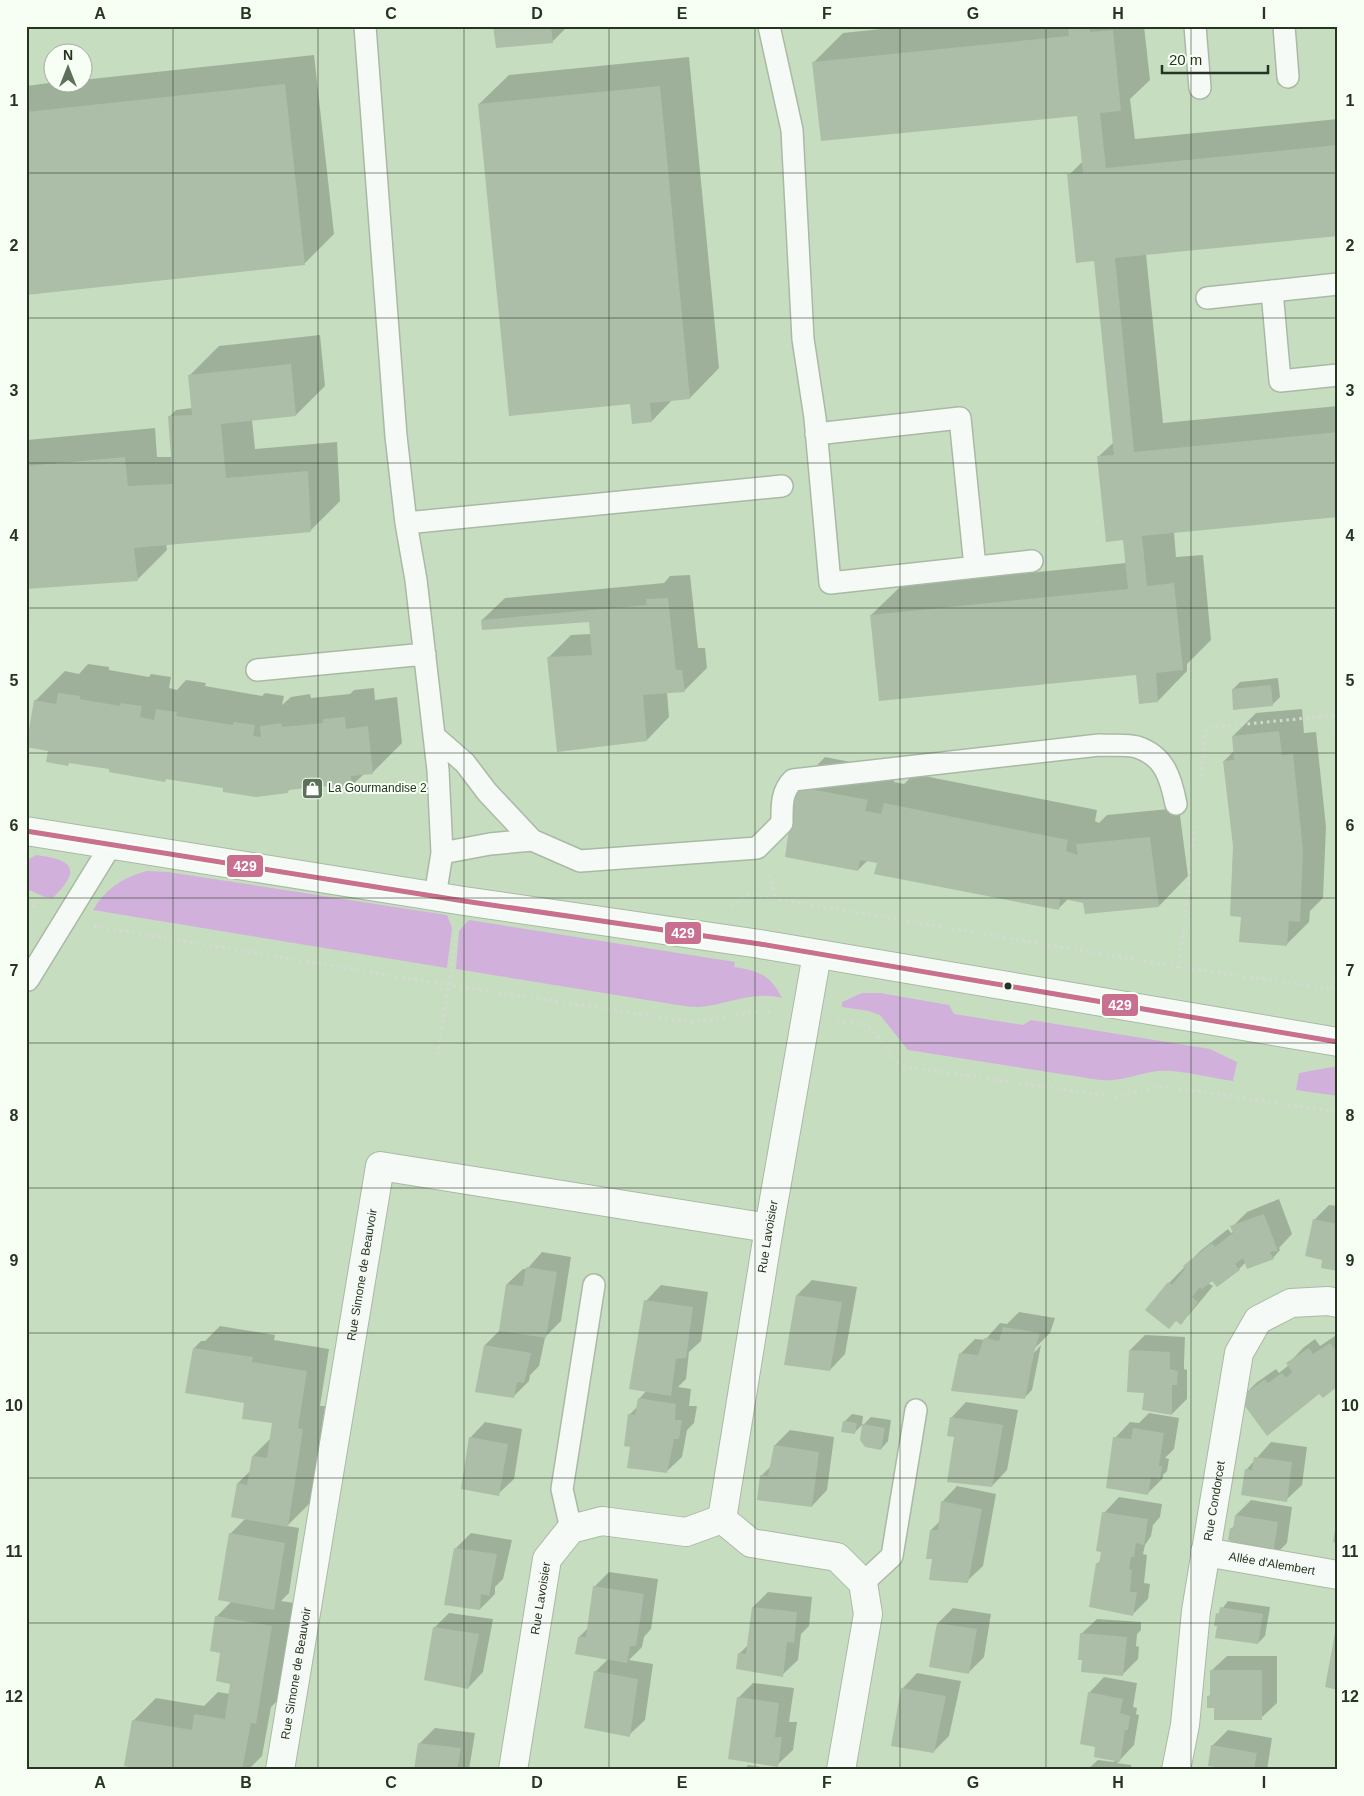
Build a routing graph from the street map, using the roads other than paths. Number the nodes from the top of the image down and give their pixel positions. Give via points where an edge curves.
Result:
1 (364, 26) edge
2 (769, 26) edge
3 (1195, 26) edge
4 (1284, 26) edge
5 (1288, 77) dead end
6 (1200, 88) dead end
7 (1338, 284) edge
8 (1272, 291) junction
9 (1207, 298) dead end
10 (1338, 375) edge
11 (816, 434) junction
12 (782, 486) dead end
13 (406, 523) junction
14 (1032, 561) dead end
15 (975, 567) junction
16 (425, 654) junction
17 (257, 670) dead end
18 (434, 736) junction
19 (1176, 804) dead end
20 (26, 831) edge
21 (532, 840) junction
22 (111, 845) junction
23 (442, 853) junction
24 (435, 896) junction
25 (817, 954) junction
26 (27, 978) edge
27 (1338, 1042) edge
28 (769, 1228) junction
29 (594, 1285) dead end
30 (1338, 1303) edge
31 (916, 1410) dead end
32 (722, 1519) junction
33 (571, 1529) junction
34 (1206, 1552) junction
35 (1338, 1575) edge
36 (863, 1583) junction
37 (280, 1770) edge
38 (513, 1770) edge
39 (841, 1770) edge
40 (1176, 1770) edge

1 - 13 lane via 396,436
2 - 11 lane via 792,130 803,340
3 - 6 lane
4 - 5 lane
7 - 8 lane
8 - 9 lane
8 - 10 lane via 1280,381
11 - 15 lane via 960,418
11 - 15 lane via 830,583
12 - 13 lane
13 - 16 lane
14 - 15 lane
16 - 17 lane
16 - 18 lane
18 - 21 lane via 465,763
18 - 23 lane
19 - 21 lane via 1172,783 1157,756 1136,747 1098,745 793,780 782,797 782,823 757,848 580,862
20 - 22 street
21 - 23 lane
22 - 24 street
22 - 26 lane
23 - 24 lane
24 - 25 street
25 - 27 street
25 - 28 street, Rue Lavoisier
28 - 32 street, Rue Lavoisier
28 - 37 street, Rue Simone de Beauvoir via 380,1166
29 - 33 lane via 562,1489
30 - 34 street, Rue Condorcet via 1291,1304 1258,1320 1238,1353
31 - 36 lane via 892,1556
32 - 33 street via 686,1532 602,1521
32 - 36 street via 751,1543 837,1557
33 - 38 street, Rue Lavoisier via 547,1559
34 - 35 street, Allée d'Alembert
34 - 40 street, Rue Condorcet via 1196,1611 1185,1725
36 - 39 street via 868,1614

